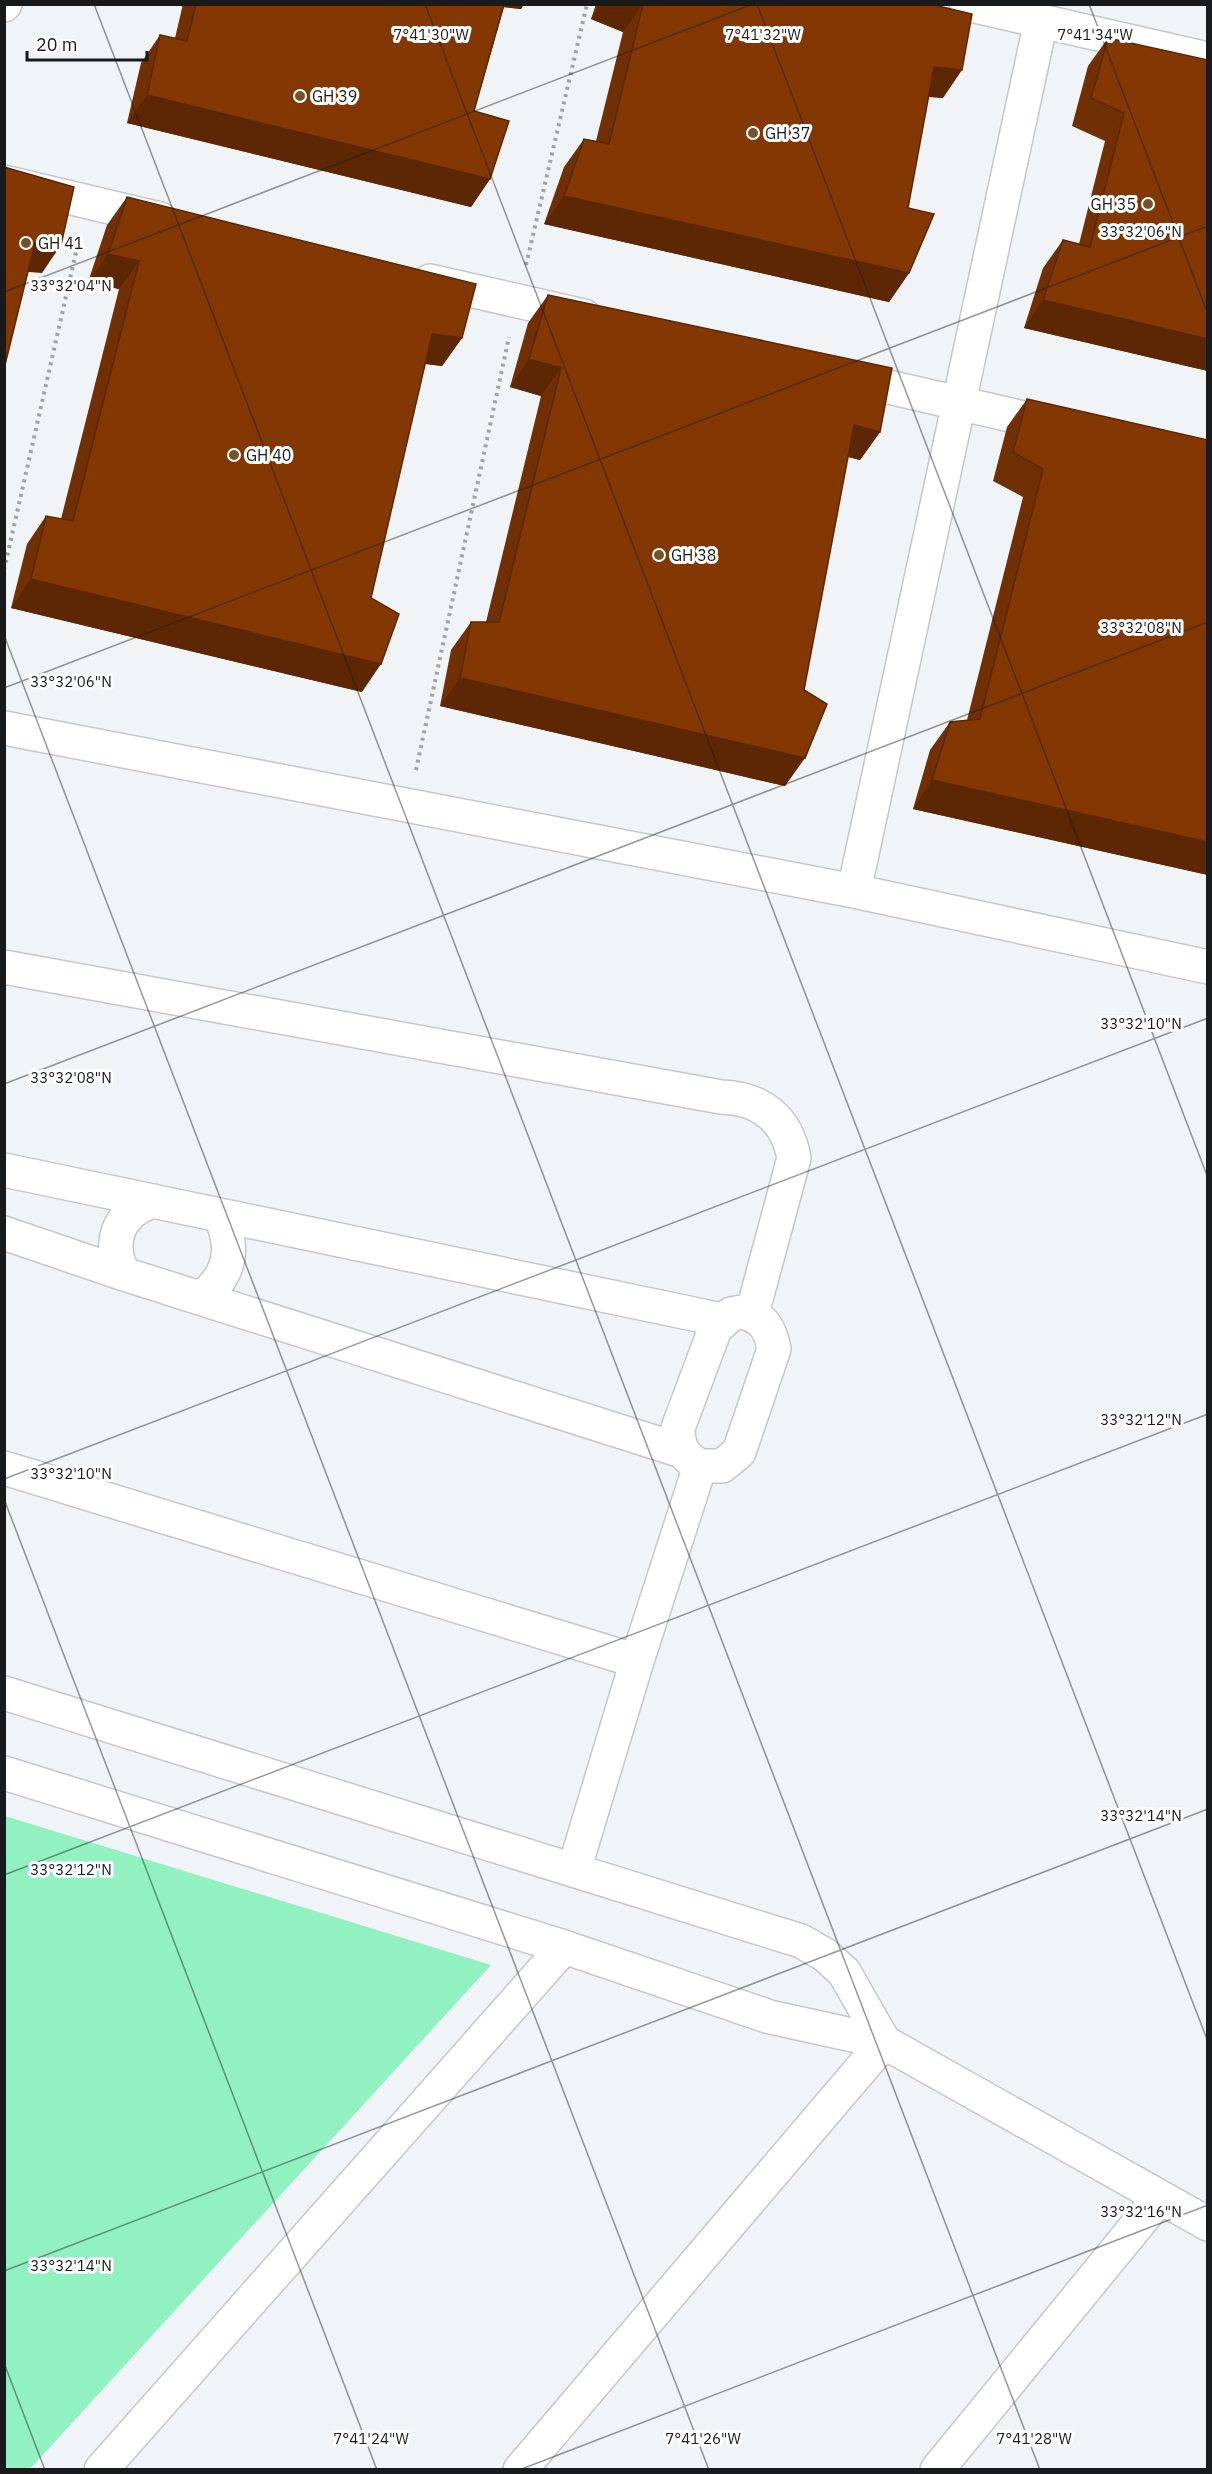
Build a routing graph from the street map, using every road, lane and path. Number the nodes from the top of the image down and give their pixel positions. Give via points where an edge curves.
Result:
1 (587, 4) edge
2 (966, 4) edge
3 (1041, 21) junction
4 (1208, 59) edge
5 (4, 182) edge
6 (87, 203) junction
7 (192, 226) edge
8 (401, 274) edge
9 (517, 301) junction
10 (610, 322) edge
11 (820, 371) edge
12 (960, 404) junction
13 (1084, 432) edge
14 (4, 570) edge
15 (4, 728) edge
16 (408, 806) junction
17 (854, 891) junction
18 (4, 967) edge
19 (1208, 967) edge
20 (4, 1170) edge
21 (153, 1201) junction
22 (220, 1215) junction
23 (4, 1233) edge
24 (124, 1274) junction
25 (201, 1298) junction
26 (737, 1317) junction
27 (691, 1459) junction
28 (4, 1468) edge
29 (637, 1661) junction
30 (4, 1693) edge
31 (4, 1773) edge
32 (574, 1870) junction
33 (564, 1947) junction
34 (884, 2042) junction
35 (1160, 2197) junction
36 (1208, 2224) edge
37 (101, 2469) edge
38 (520, 2469) edge
39 (937, 2469) edge

1 - 9 path
2 - 3 street
3 - 4 street
3 - 12 street
5 - 6 street
6 - 7 street
6 - 14 path
8 - 9 street
9 - 10 street
9 - 16 path
11 - 12 street
12 - 13 street
12 - 17 street
15 - 16 street
16 - 17 street
17 - 19 street
18 - 26 street via 721,1097 740,1097 758,1104 774,1114 784,1127 794,1158
20 - 21 street
21 - 22 street
21 - 24 street via 133,1210 119,1226 115,1250
22 - 25 street via 230,1247 228,1265
22 - 26 street
23 - 24 street
24 - 25 street
25 - 27 street
26 - 27 street via 715,1329 678,1428 678,1440
26 - 27 street via 764,1321 774,1349 739,1452 722,1466
27 - 29 street
28 - 29 street
29 - 32 street
30 - 32 street
31 - 33 street
32 - 34 street via 801,1941 844,1972
33 - 34 street via 770,2017
33 - 37 street
34 - 35 street
34 - 38 street
35 - 36 street
35 - 39 street

